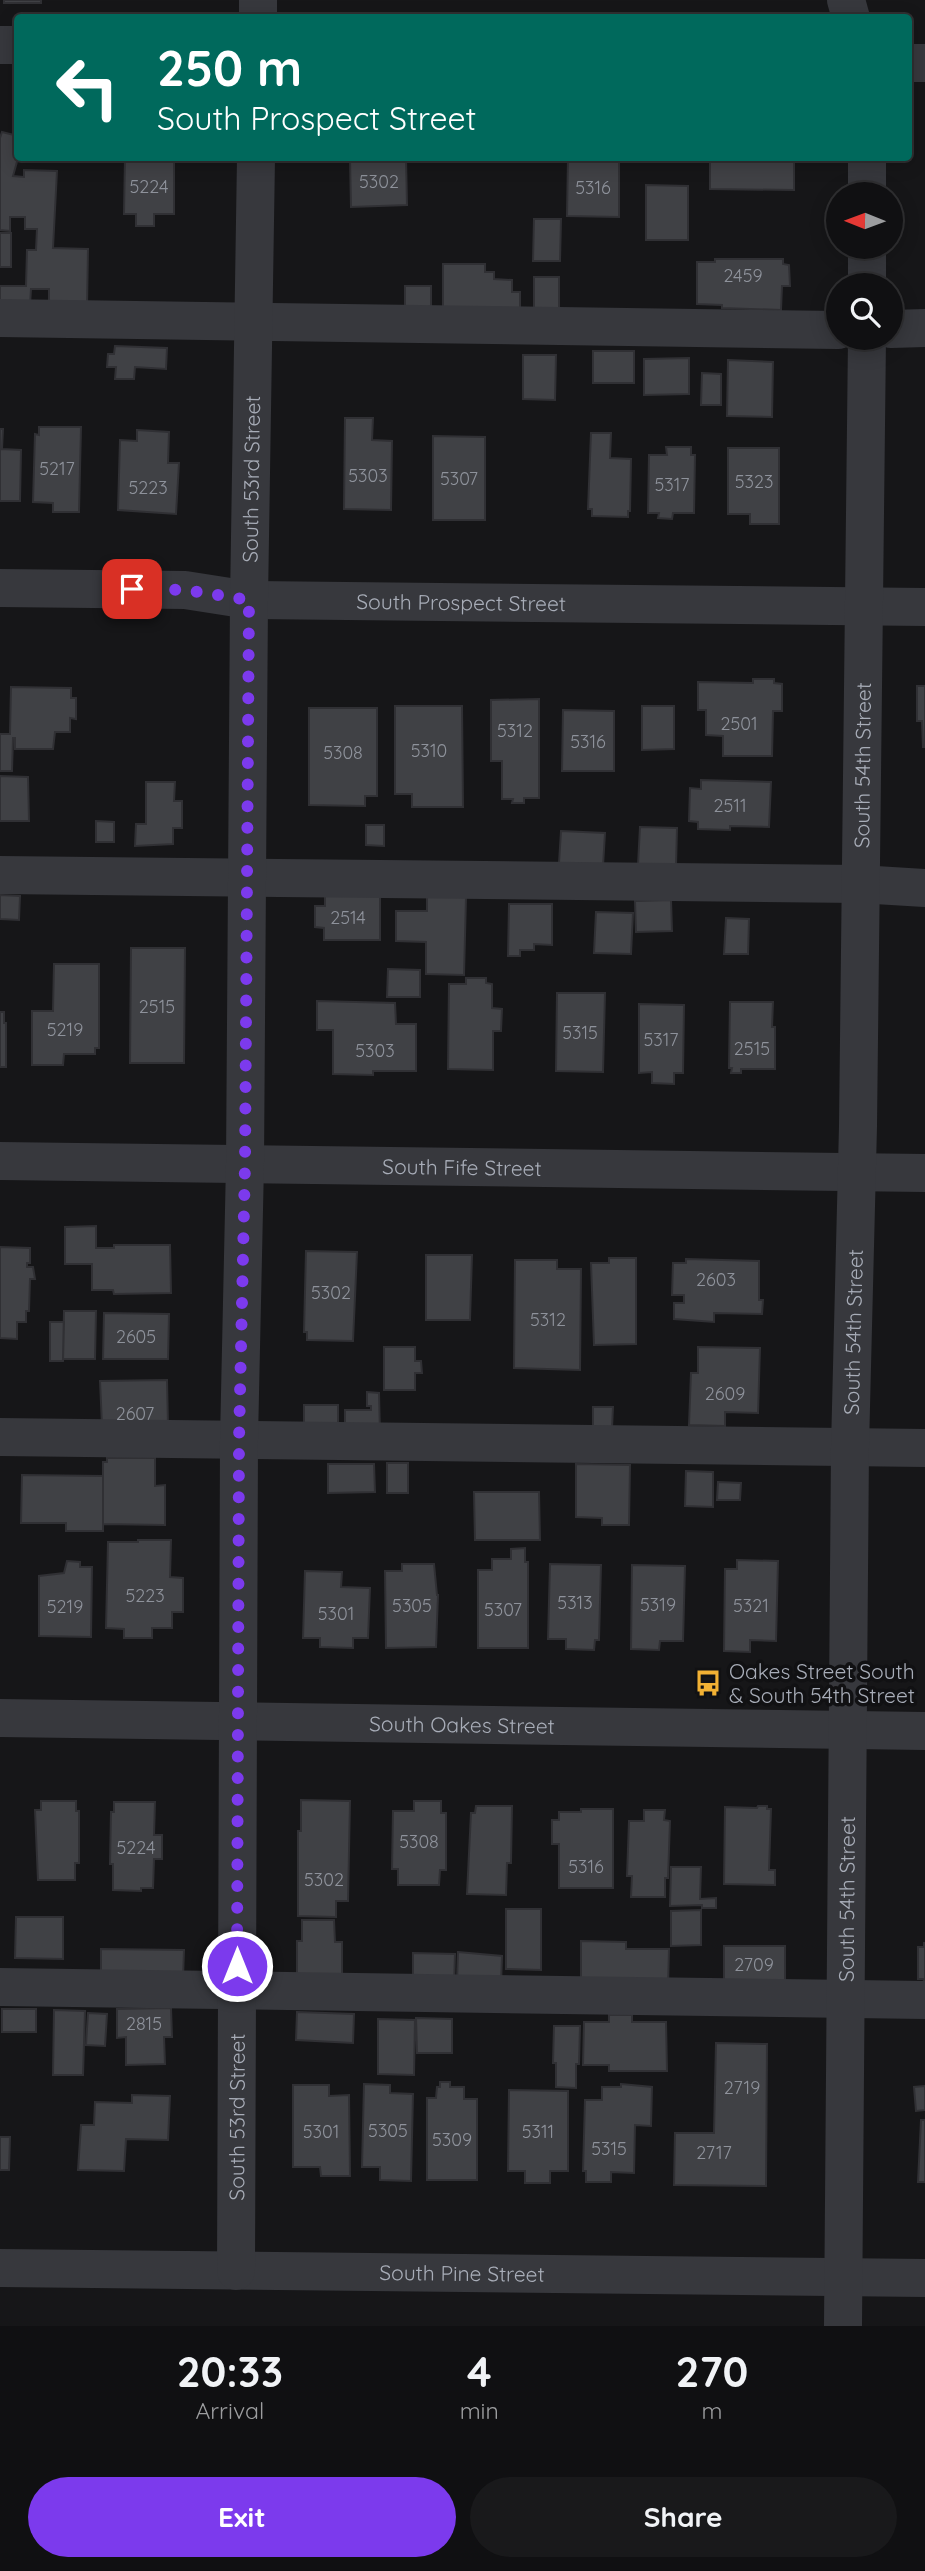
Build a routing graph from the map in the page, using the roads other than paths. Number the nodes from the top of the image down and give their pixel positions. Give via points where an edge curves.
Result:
1 (257, 161) edge
2 (867, 161) edge
3 (867, 182) edge
4 (0, 318) edge
5 (254, 323) junction
6 (925, 328) edge
7 (903, 329) edge
8 (826, 330) edge
9 (867, 350) edge
10 (0, 588) edge
11 (249, 600) junction
12 (865, 606) junction
13 (925, 607) edge
14 (0, 875) edge
15 (246, 877) junction
16 (859, 884) junction
17 (925, 888) edge
18 (0, 1161) edge
19 (245, 1164) junction
20 (858, 1172) junction
21 (925, 1173) edge
22 (0, 1437) edge
23 (239, 1440) junction
24 (850, 1447) junction
25 (925, 1448) edge
26 (0, 1718) edge
27 (238, 1720) junction
28 (849, 1729) junction
29 (925, 1731) edge
30 (0, 1987) edge
31 (237, 1991) junction
32 (847, 1999) junction
33 (925, 2000) edge
34 (0, 2268) edge
35 (236, 2271) junction
36 (844, 2278) junction
37 (925, 2278) edge
38 (843, 2326) edge

1 - 5 street, South 53rd Street
2 - 3 street
4 - 5 street
5 - 8 street
5 - 11 street, South 53rd Street
6 - 7 street
9 - 12 street, South 54th Street
10 - 11 street, South Prospect Street via 186,590
11 - 12 street, South Prospect Street
11 - 15 street, South 53rd Street
12 - 13 street, South Prospect Street
12 - 16 street, South 54th Street
14 - 15 street
15 - 16 street
15 - 19 street, South 53rd Street
16 - 17 street
16 - 20 street, South 54th Street
18 - 19 street, South Fife Street
19 - 20 street, South Fife Street
19 - 23 street, South 53rd Street
20 - 21 street, South Fife Street
20 - 24 street, South 54th Street
22 - 23 street
23 - 24 street
23 - 27 street, South 53rd Street
24 - 25 street
24 - 28 street, South 54th Street
26 - 27 street, South Oakes Street
27 - 28 street, South Oakes Street
27 - 31 street, South 53rd Street
28 - 29 street, South Oakes Street
28 - 32 street, South 54th Street
30 - 31 street
31 - 32 street
31 - 35 street, South 53rd Street
32 - 33 street
32 - 36 street, South 54th Street
34 - 35 street, South Pine Street
35 - 36 street, South Pine Street
36 - 37 street, South Pine Street
36 - 38 street, South 54th Street

